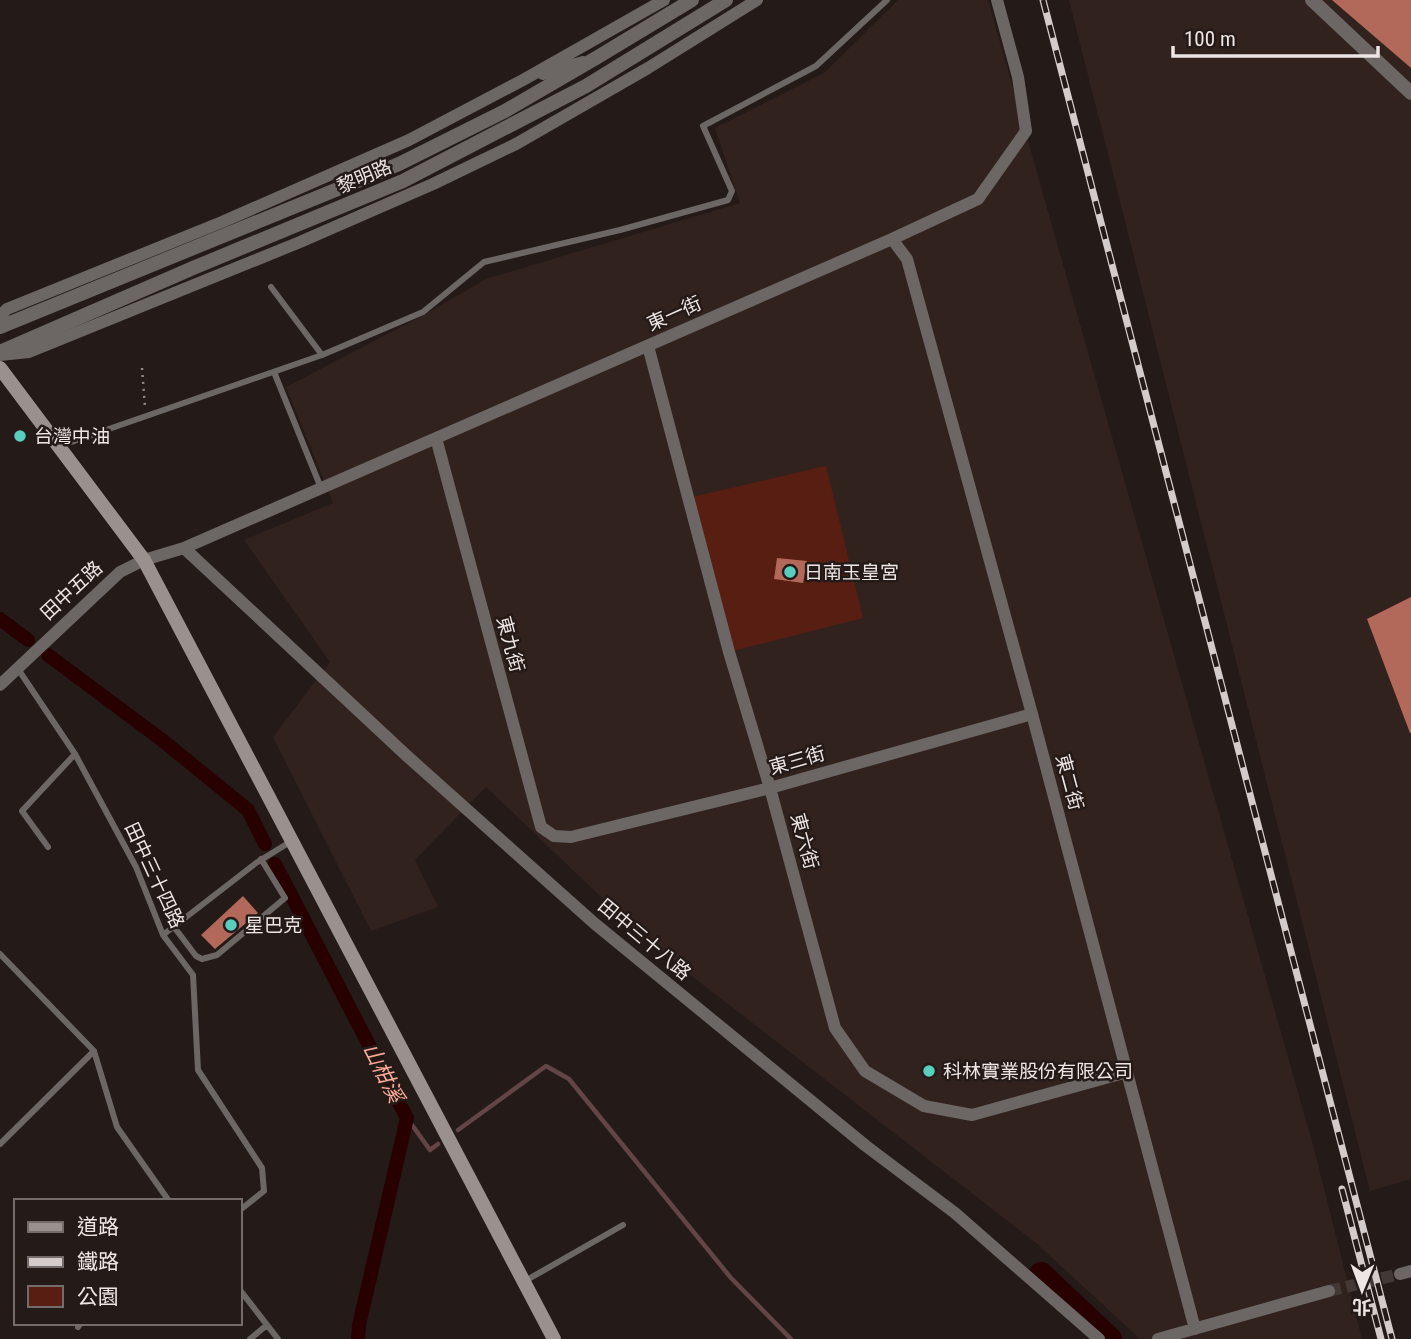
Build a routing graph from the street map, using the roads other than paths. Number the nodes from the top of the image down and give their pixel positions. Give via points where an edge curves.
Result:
1 (664, 0) edge
2 (692, 0) edge
3 (726, 0) edge
4 (757, 0) edge
5 (887, 0) edge
6 (997, 0) edge
7 (1312, 0) edge
8 (596, 58) junction
9 (523, 80) junction
10 (591, 91) junction
11 (1411, 93) edge
12 (293, 191) junction
13 (241, 228) junction
14 (282, 232) junction
15 (892, 239) junction
16 (258, 258) junction
17 (271, 287) dead end
18 (0, 316) edge
19 (0, 327) edge
20 (648, 346) junction
21 (0, 354) edge
22 (322, 355) junction
23 (0, 368) edge
24 (274, 372) junction
25 (436, 438) junction
26 (59, 446) junction
27 (321, 488) junction
28 (184, 548) junction
29 (144, 560) junction
30 (17, 667) junction
31 (0, 685) edge
32 (1032, 715) junction
33 (75, 754) junction
34 (770, 788) junction
35 (571, 837) joint
36 (292, 841) junction
37 (48, 847) dead end
38 (261, 859) junction
39 (174, 927) junction
40 (163, 935) junction
41 (0, 954) edge
42 (94, 1051) junction
43 (1127, 1072) junction
44 (0, 1144) edge
45 (168, 1199) edge
46 (242, 1208) edge
47 (623, 1225) dead end
48 (524, 1282) junction
49 (1329, 1291) tunnel mouth
50 (242, 1293) edge
51 (267, 1325) junction
52 (1198, 1334) edge
53 (250, 1339) edge
54 (278, 1339) edge
55 (554, 1339) edge
56 (1099, 1339) edge
57 (1158, 1339) edge

1 - 9 street
2 - 8 street, 黎明路
3 - 10 street, 黎明路
4 - 10 street
5 - 22 lane via 816,65 703,126 732,191 728,200 484,262 423,312
6 - 15 street, 東一街 via 1018,76 1026,131 978,199
7 - 11 street
8 - 9 street
8 - 13 street, 黎明路 via 505,111 398,164
9 - 12 street via 409,140
10 - 14 street, 黎明路 via 549,106 403,181
10 - 16 street via 516,144
12 - 13 street
12 - 18 street
13 - 19 street, 黎明路
14 - 16 street
14 - 21 street, 黎明路
15 - 20 street, 東一街
15 - 32 street, 東二街 via 907,259
16 - 21 street via 29,352
17 - 22 lane
20 - 25 street, 東一街
20 - 34 street, 東六街
22 - 24 lane
23 - 26 main road
24 - 26 lane
24 - 27 lane
25 - 27 street, 東一街
25 - 35 street, 東九街 via 541,827 554,836
26 - 29 main road
27 - 28 street, 東一街
28 - 29 street, 田中五路
28 - 56 street, 田中三十八路 via 594,923 866,1146 956,1213
29 - 30 street, 田中五路 via 120,572
29 - 36 main road
30 - 31 street, 田中五路
30 - 33 lane, 田中三十四路
32 - 34 street, 東三街
32 - 43 street, 東二街
33 - 37 lane via 22,811
33 - 40 lane, 田中三十四路 via 136,867
34 - 35 street, 東三街
34 - 43 street, 東六街 via 835,1028 865,1071 925,1106 972,1115
36 - 38 lane
36 - 48 main road
38 - 39 lane
38 - 39 lane via 285,898 217,956 195,956
39 - 40 lane
40 - 46 lane, 田中三十四路 via 193,975 198,1070 262,1168 264,1191
41 - 42 lane
42 - 44 lane
42 - 45 lane via 117,1127
43 - 52 street, 東二街
47 - 48 lane
48 - 55 main road
49 - 52 street
50 - 51 lane
51 - 53 lane
51 - 54 lane
52 - 57 street

